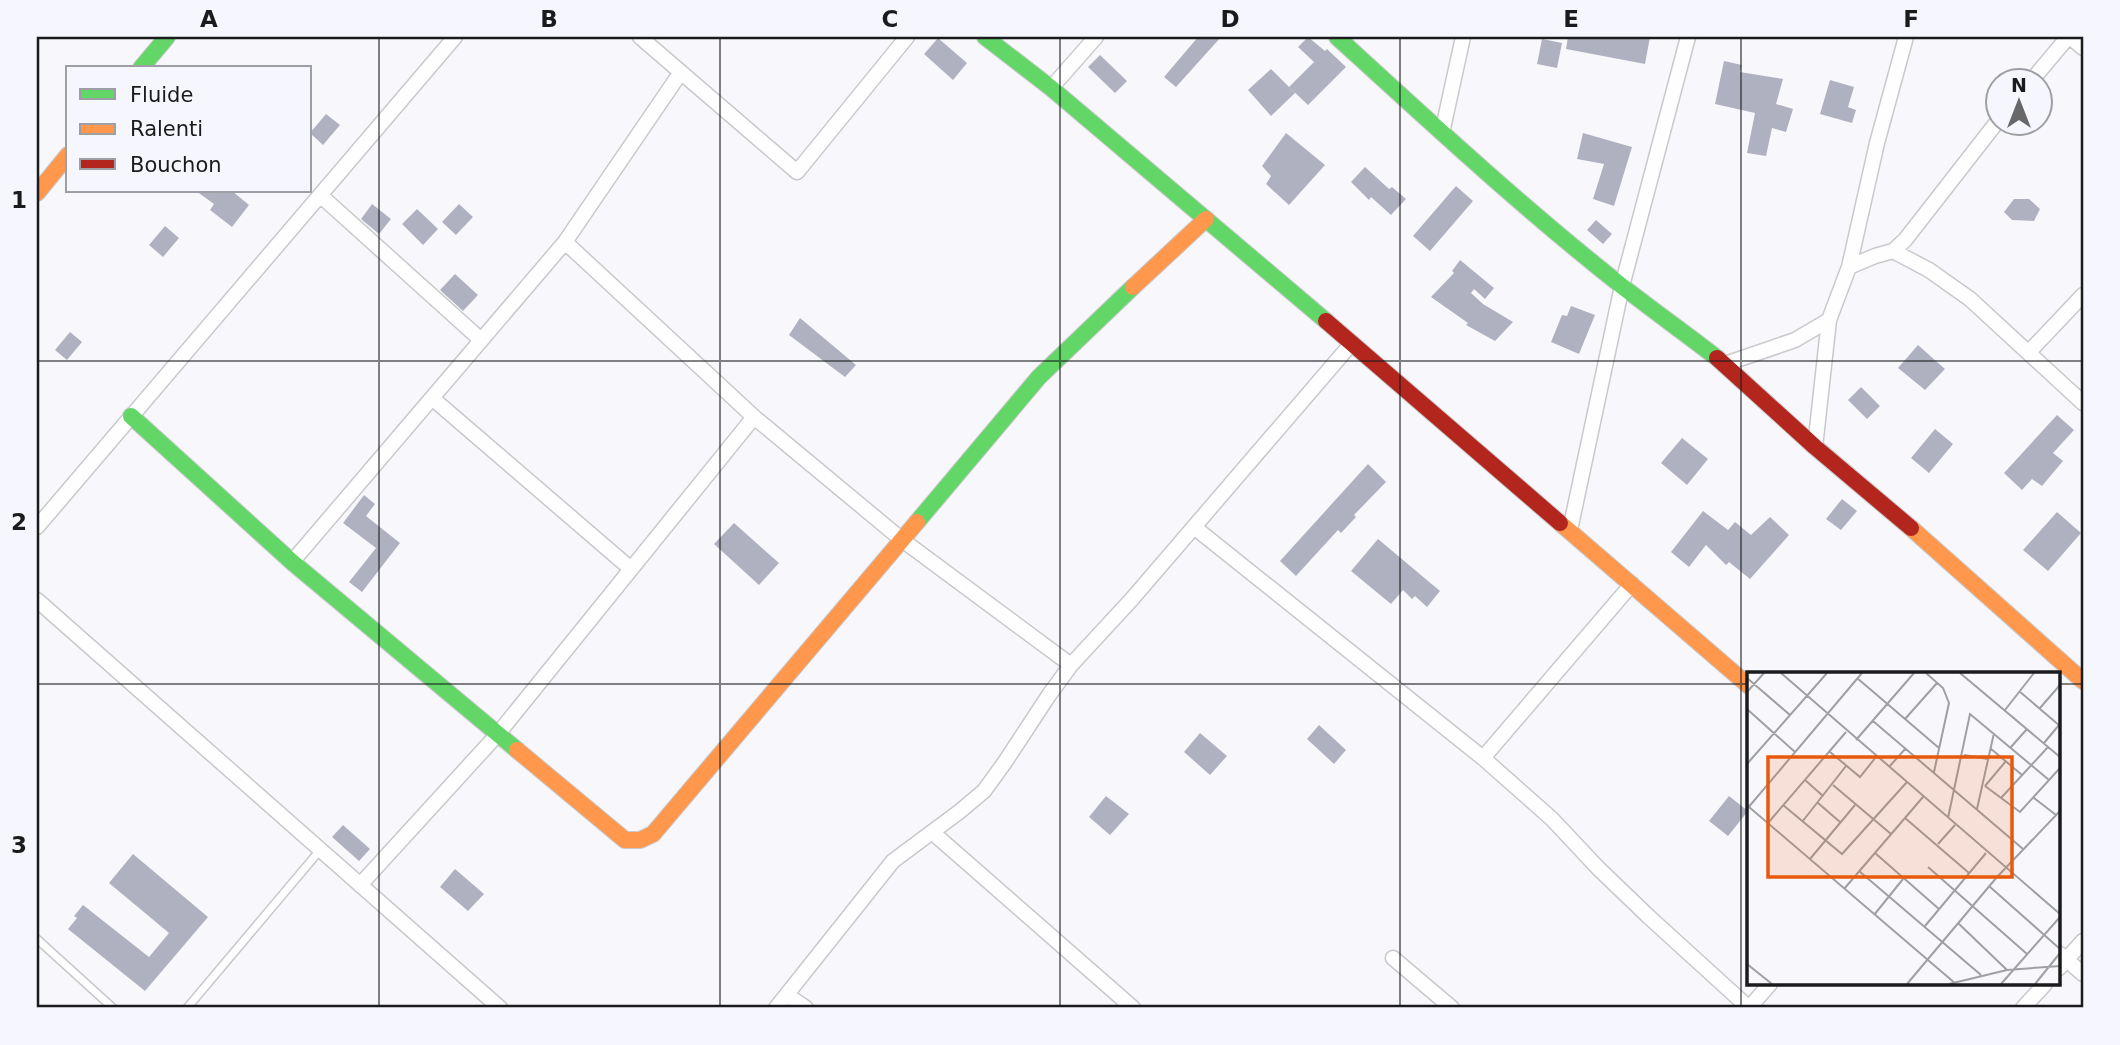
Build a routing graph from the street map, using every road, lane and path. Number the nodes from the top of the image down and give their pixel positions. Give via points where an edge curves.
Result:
1 (167, 37) edge
2 (455, 37) edge
3 (640, 37) edge
4 (907, 37) edge
5 (985, 37) edge
6 (1096, 37) edge
7 (1337, 37) edge
8 (1463, 37) edge
9 (1688, 37) edge
10 (1906, 37) edge
11 (2069, 37) edge
12 (2083, 48) edge
13 (143, 66) edge
14 (2044, 66) edge
15 (681, 72) junction
16 (1051, 88) junction
17 (1443, 133) junction
18 (1986, 136) edge
19 (66, 157) edge
20 (37, 193) edge
21 (320, 195) junction
22 (1206, 219) junction
23 (565, 242) junction
24 (1893, 251) junction
25 (1849, 267) junction
26 (1622, 286) junction
27 (2083, 296) edge
28 (1829, 320) junction
29 (481, 340) junction
30 (1352, 343) junction
31 (2029, 352) junction
32 (1725, 364) junction
33 (432, 398) junction
34 (2083, 402) edge
35 (131, 416) junction
36 (754, 417) junction
37 (1815, 447) junction
38 (37, 527) edge
39 (1194, 527) junction
40 (1570, 530) junction
41 (901, 539) junction
42 (292, 562) junction
43 (631, 569) junction
44 (1632, 584) junction
45 (37, 600) edge
46 (1071, 665) junction
47 (2083, 681) edge
48 (1747, 684) edge
49 (498, 734) junction
50 (1483, 758) junction
51 (932, 832) junction
52 (321, 849) junction
53 (360, 885) junction
54 (37, 939) edge
55 (2083, 941) edge
56 (1393, 958) dead end
57 (2061, 960) edge
58 (2083, 974) edge
59 (1768, 986) edge
60 (2043, 986) edge
61 (787, 995) junction
62 (113, 1008) edge
63 (187, 1008) edge
64 (500, 1008) edge
65 (776, 1008) edge
66 (806, 1008) edge
67 (1133, 1008) edge
68 (1452, 1008) edge
69 (1749, 1008) edge
70 (2023, 1008) edge

1 - 13 street
2 - 21 street
3 - 15 street
4 - 15 street via 797,172
5 - 16 street
6 - 16 street
7 - 17 street
8 - 17 street
9 - 26 street
10 - 25 street
11 - 12 street
11 - 14 street
15 - 23 street
16 - 22 street
17 - 26 street
18 - 24 street
19 - 20 street
21 - 29 street
21 - 35 street
22 - 30 street
22 - 41 street via 1039,377
23 - 29 street
23 - 36 street
24 - 25 street
24 - 31 street via 1970,299
25 - 28 street
26 - 32 street
26 - 40 street
27 - 31 street
28 - 32 street via 1795,340
28 - 37 street
29 - 33 street
30 - 39 street
30 - 40 street
31 - 34 street
32 - 37 street
33 - 42 street
33 - 43 street
35 - 38 street
35 - 42 street
36 - 41 street
36 - 43 street
37 - 47 street
39 - 46 street
39 - 50 street
40 - 44 street
41 - 46 street
41 - 49 street via 653,834 640,841 625,840
42 - 49 street
43 - 49 street
44 - 48 street
44 - 50 street
45 - 52 street
46 - 51 street via 984,791
49 - 53 street
50 - 69 street
51 - 61 street via 893,861
51 - 67 street
52 - 53 street
52 - 63 lane
53 - 64 street
54 - 62 lane
55 - 57 street
56 - 68 street
57 - 58 street
59 - 69 street
60 - 70 street
61 - 65 street
61 - 66 street

